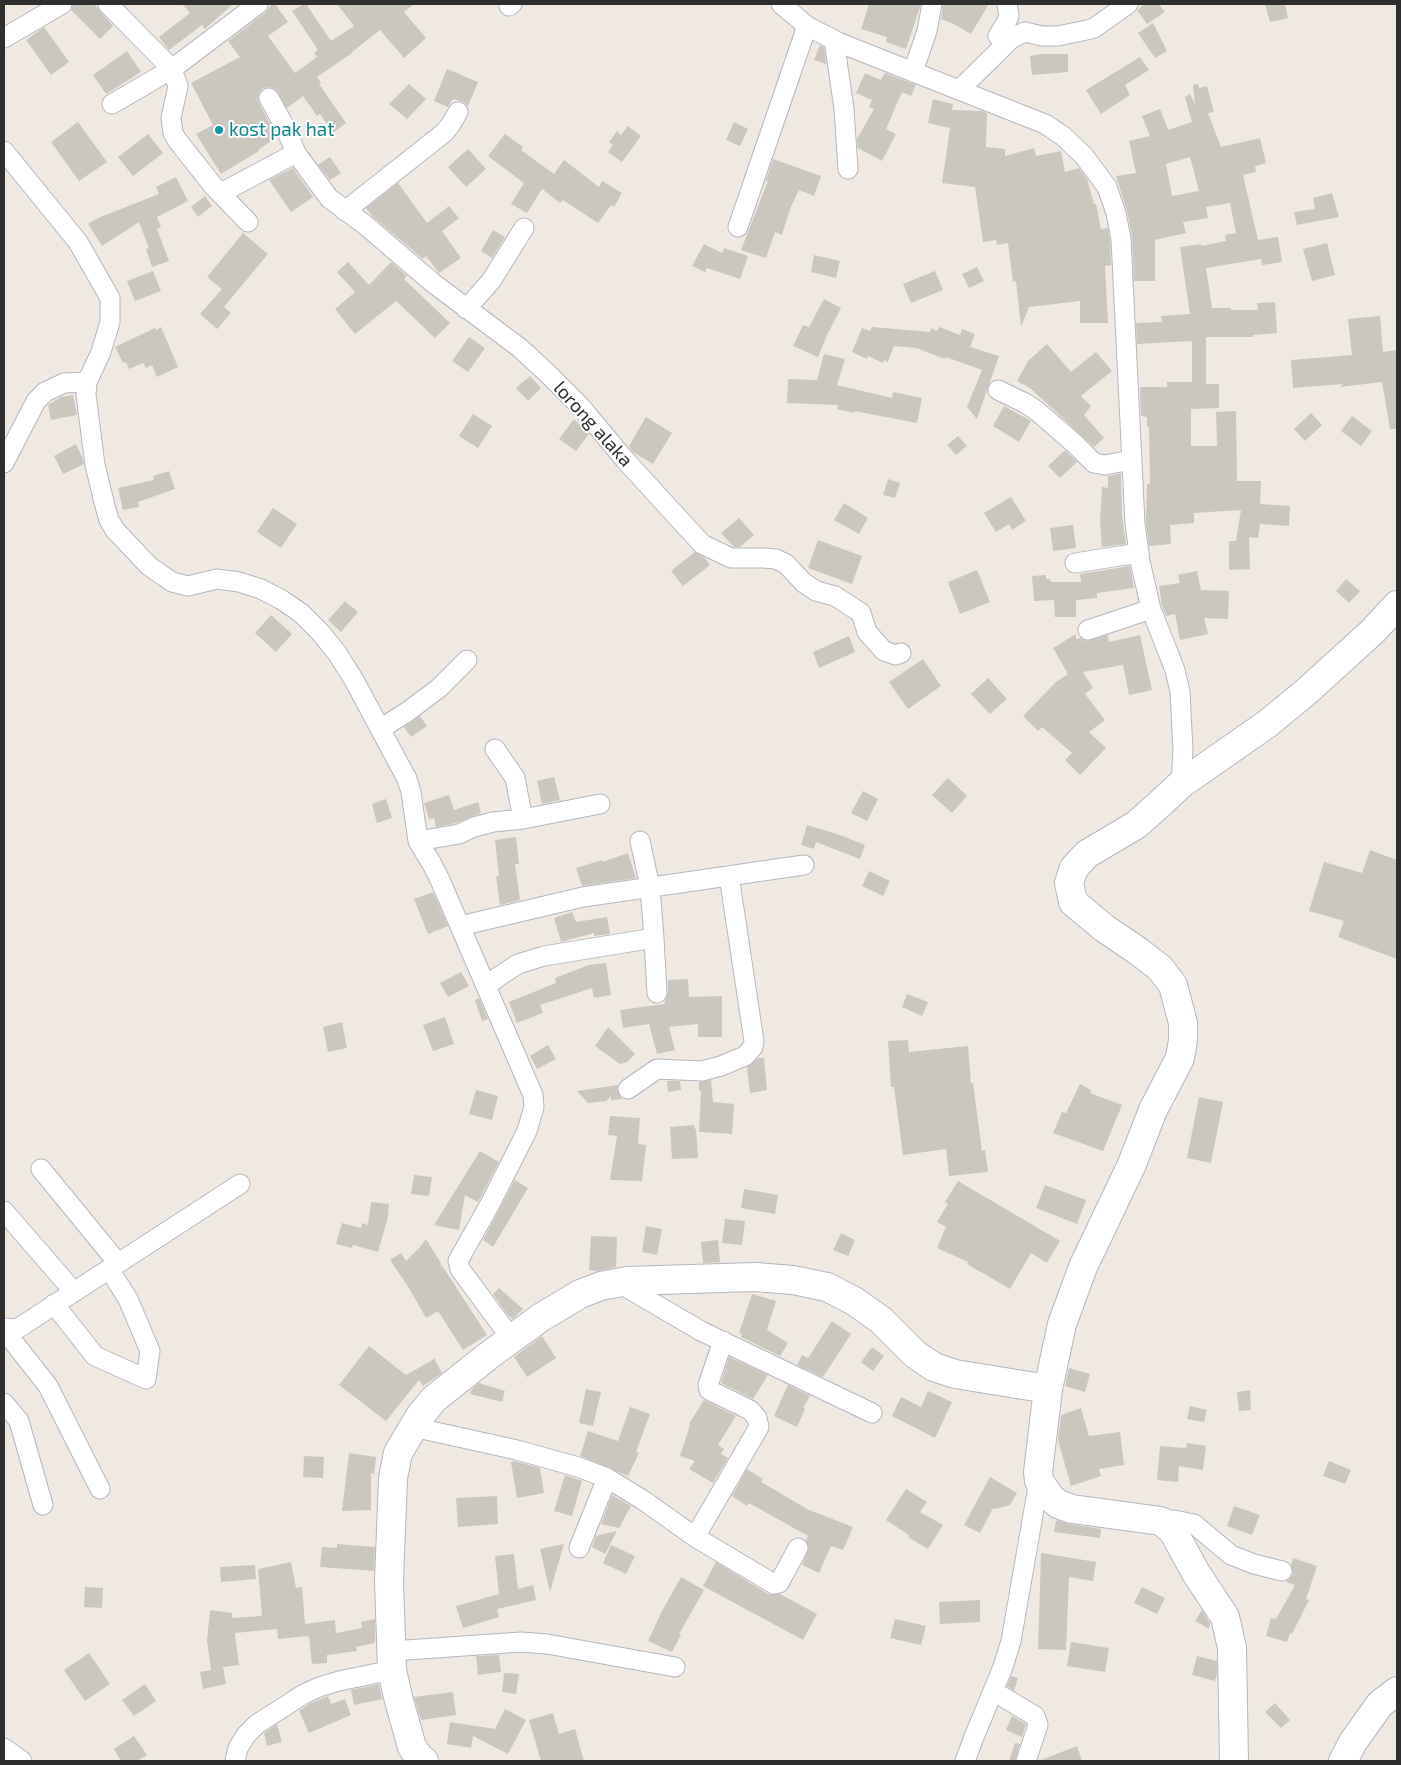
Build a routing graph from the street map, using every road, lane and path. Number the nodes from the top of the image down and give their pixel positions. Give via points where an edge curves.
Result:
1 (62, 4) edge
2 (108, 4) edge
3 (258, 4) edge
4 (780, 4) edge
5 (932, 4) edge
6 (1007, 4) edge
7 (1128, 4) edge
8 (807, 26) junction
9 (4, 38) edge
10 (834, 40) junction
11 (1005, 46) junction
12 (172, 69) junction
13 (913, 72) junction
14 (959, 90) junction
15 (268, 98) dead end
16 (112, 104) dead end
17 (458, 112) dead end
18 (4, 151) edge
19 (296, 153) junction
20 (848, 169) dead end
21 (220, 193) junction
22 (345, 211) junction
23 (248, 222) dead end
24 (738, 227) dead end
25 (524, 228) dead end
26 (466, 309) junction
27 (87, 382) junction
28 (998, 390) dead end
29 (1131, 460) junction
30 (4, 462) edge
31 (1139, 553) junction
32 (1075, 563) dead end
33 (1397, 605) edge
34 (1151, 609) junction
35 (1088, 630) dead end
36 (901, 653) dead end
37 (467, 660) dead end
38 (380, 729) junction
39 (495, 749) dead end
40 (1181, 784) junction
41 (600, 804) dead end
42 (524, 819) junction
43 (418, 841) junction
44 (640, 841) dead end
45 (804, 865) dead end
46 (729, 876) junction
47 (650, 887) junction
48 (460, 926) junction
49 (654, 938) junction
50 (486, 987) junction
51 (657, 993) dead end
52 (628, 1089) dead end
53 (41, 1169) dead end
54 (240, 1184) dead end
55 (4, 1211) edge
56 (114, 1266) junction
57 (619, 1283) junction
58 (74, 1292) junction
59 (54, 1304) junction
60 (4, 1329) edge
61 (511, 1338) junction
62 (723, 1341) junction
63 (1048, 1389) junction
64 (4, 1403) edge
65 (872, 1413) dead end
66 (413, 1427) junction
67 (606, 1478) junction
68 (1039, 1481) junction
69 (100, 1489) dead end
70 (43, 1505) dead end
71 (1161, 1521) junction
72 (695, 1537) junction
73 (579, 1548) dead end
74 (798, 1548) dead end
75 (1282, 1571) dead end
76 (392, 1660) junction
77 (675, 1667) dead end
78 (993, 1691) junction
79 (1397, 1691) edge
80 (4, 1748) edge
81 (22, 1761) edge
82 (235, 1761) edge
83 (424, 1761) edge
84 (965, 1761) edge
85 (1026, 1761) edge
86 (1234, 1761) edge
87 (1343, 1761) edge

1 - 9 street
2 - 12 street
3 - 12 street
4 - 8 street
5 - 13 street
6 - 11 street via 1009,16 998,36
7 - 11 street via 1094,28 1058,36 1025,32 1012,38
8 - 10 street
8 - 24 street
10 - 13 street
10 - 20 street
11 - 14 street
12 - 16 street
12 - 21 street via 178,86 171,118 173,133
13 - 14 street
14 - 29 street via 1046,124 1079,150 1107,187 1122,239
15 - 19 street, lorong alaka
17 - 22 street via 445,132
18 - 27 street via 78,242 110,298 107,335
19 - 21 street
19 - 22 street, lorong alaka via 330,198
21 - 23 street
22 - 26 street, lorong alaka
25 - 26 street via 490,281
26 - 36 street, lorong alaka via 520,348 581,407 702,544 731,558 763,558 786,564 804,583 836,596 861,613 867,632 884,651 896,655
27 - 30 street via 64,383 45,392 36,401
27 - 38 street via 94,465 109,520 123,540 148,566 172,582 188,586 217,579 238,582 261,589 301,613 337,654
28 - 29 street via 1031,406 1094,463 1105,465
29 - 31 street
31 - 32 street
31 - 34 street
33 - 40 street via 1268,724
34 - 35 street
34 - 40 street via 1175,670 1180,692
37 - 38 street via 439,688
38 - 43 street via 407,779
39 - 42 street via 515,778
40 - 63 street via 1136,825 1086,854 1074,868 1069,883 1073,902 1160,968 1173,985 1183,1023 1180,1058 1153,1110 1132,1164 1083,1267 1062,1324
41 - 42 street
42 - 43 street via 493,822 459,834
43 - 48 street
44 - 47 street
45 - 46 street
46 - 47 street
46 - 52 street via 753,1048 745,1056 702,1071 657,1069
47 - 48 street via 583,897
47 - 49 street
48 - 50 street
49 - 50 street via 544,956 518,964
49 - 51 street
50 - 61 street via 533,1095 534,1107 527,1132 458,1261 460,1270
53 - 56 street
54 - 56 street
55 - 58 street
56 - 58 street
56 - 59 street via 150,1351 146,1379 95,1356
57 - 61 street via 580,1294
57 - 62 street
57 - 63 street via 755,1277 827,1287 881,1320 916,1355 934,1367 955,1374
58 - 59 street
59 - 60 street via 17,1329
60 - 69 street via 48,1386
61 - 66 street via 434,1399
62 - 65 street
62 - 72 street via 709,1390 750,1410 759,1427
63 - 68 street
64 - 70 street via 19,1421
66 - 67 street via 517,1450
66 - 76 street via 398,1453 393,1478 389,1581
67 - 72 street
67 - 73 street
68 - 71 street via 1058,1504 1072,1510
68 - 78 street via 1011,1641
71 - 75 street via 1194,1524 1231,1555
71 - 86 street via 1177,1536 1196,1573 1225,1617 1232,1648
72 - 74 street via 774,1584 779,1583
76 - 77 street via 521,1642
76 - 82 street via 304,1694 256,1724 238,1748
76 - 83 street via 405,1727 412,1747
78 - 84 street
78 - 85 street via 1035,1716 1038,1725
79 - 87 street via 1380,1704
80 - 81 street

